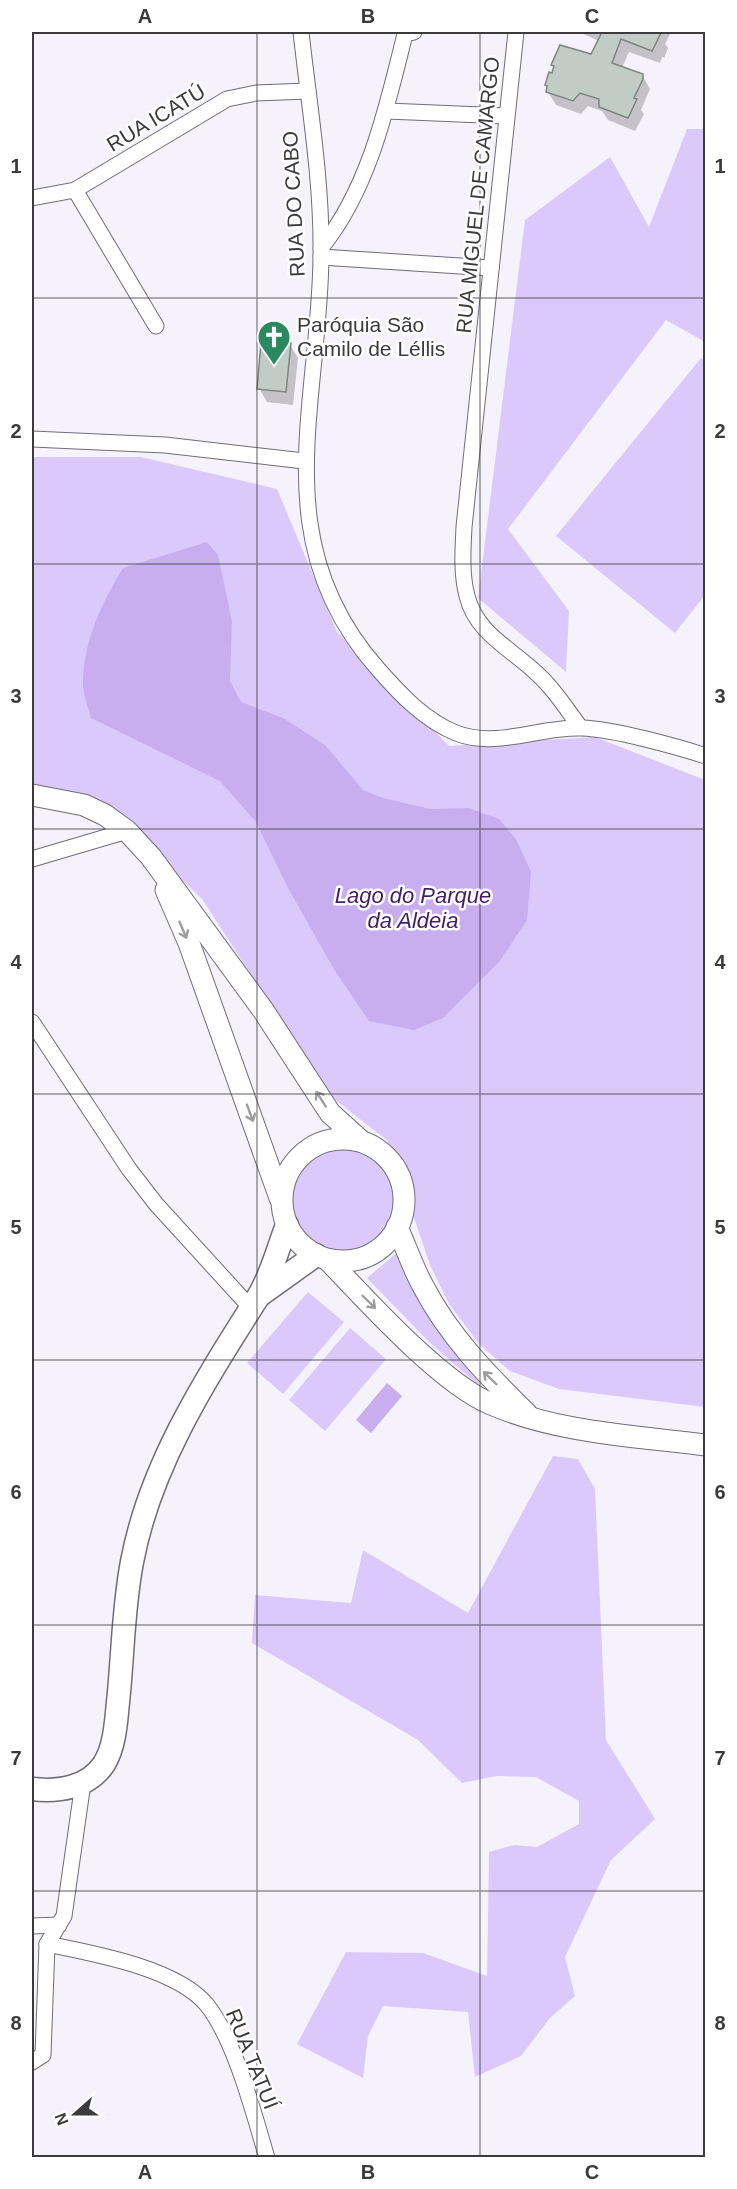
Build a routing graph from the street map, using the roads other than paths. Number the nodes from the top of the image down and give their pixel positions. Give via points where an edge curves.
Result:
1 (300, 32) edge
2 (414, 32) edge
3 (516, 32) edge
4 (308, 91) junction
5 (387, 111) junction
6 (506, 116) junction
7 (75, 190) junction
8 (32, 198) edge
9 (321, 253) junction
10 (491, 268) junction
11 (156, 326) dead end
12 (32, 439) edge
13 (304, 461) junction
14 (580, 728) junction
15 (705, 756) edge
16 (32, 795) edge
17 (127, 831) junction
18 (152, 857) junction
19 (32, 859) edge
20 (32, 1022) edge
21 (361, 1142) junction
22 (281, 1201) junction
23 (287, 1225) junction
24 (397, 1227) junction
25 (322, 1258) junction
26 (255, 1302) junction
27 (532, 1419) junction
28 (705, 1445) edge
29 (83, 1784) junction
30 (32, 1789) edge
31 (58, 1925) junction
32 (32, 1926) edge
33 (47, 1944) junction
34 (32, 2062) edge
35 (267, 2157) edge

1 - 4 street, RUA DO CABO
2 - 5 street via 405,34
3 - 6 street, RUA MIGUEL DE CAMARGO
4 - 7 street, RUA ICATÚ via 256,93 227,99
4 - 9 street, RUA DO CABO
5 - 6 street
5 - 9 street via 347,212
6 - 10 street, RUA MIGUEL DE CAMARGO
7 - 8 street, RUA ICATÚ
7 - 11 street
9 - 10 street
9 - 13 street, RUA DO CABO
10 - 14 street, RUA MIGUEL DE CAMARGO via 464,527 467,597 476,618 492,637 534,670
12 - 13 street via 165,445
13 - 14 street, RUA DO CABO via 311,536 328,588 346,628 400,694 430,720 480,739
14 - 15 street
16 - 17 main road via 84,805
17 - 18 main road
17 - 19 street
21 -> 18 main road via 330,1113 264,1010
18 -> 22 main road via 189,943
20 - 26 street via 129,1170 156,1204
21 - 22 main road via 342,1138 306,1151 292,1164
21 - 24 main road via 378,1150 401,1181 404,1197
22 - 23 main road
23 - 25 main road via 299,1243
23 - 26 main road
24 - 25 main road via 376,1252 361,1259 345,1262
27 -> 24 main road via 482,1370 452,1333 423,1286
25 - 26 main road
25 -> 27 main road via 463,1388 490,1404
26 - 29 main road via 180,1429 141,1522 132,1562 111,1748 97,1773
27 - 28 main road
29 - 30 main road via 48,1791
29 - 31 street via 68,1896
31 - 32 street
31 - 33 street
33 - 34 street via 43,2055
33 - 35 street, RUA TATUÍ via 107,1956 162,1976 206,2004 236,2063

